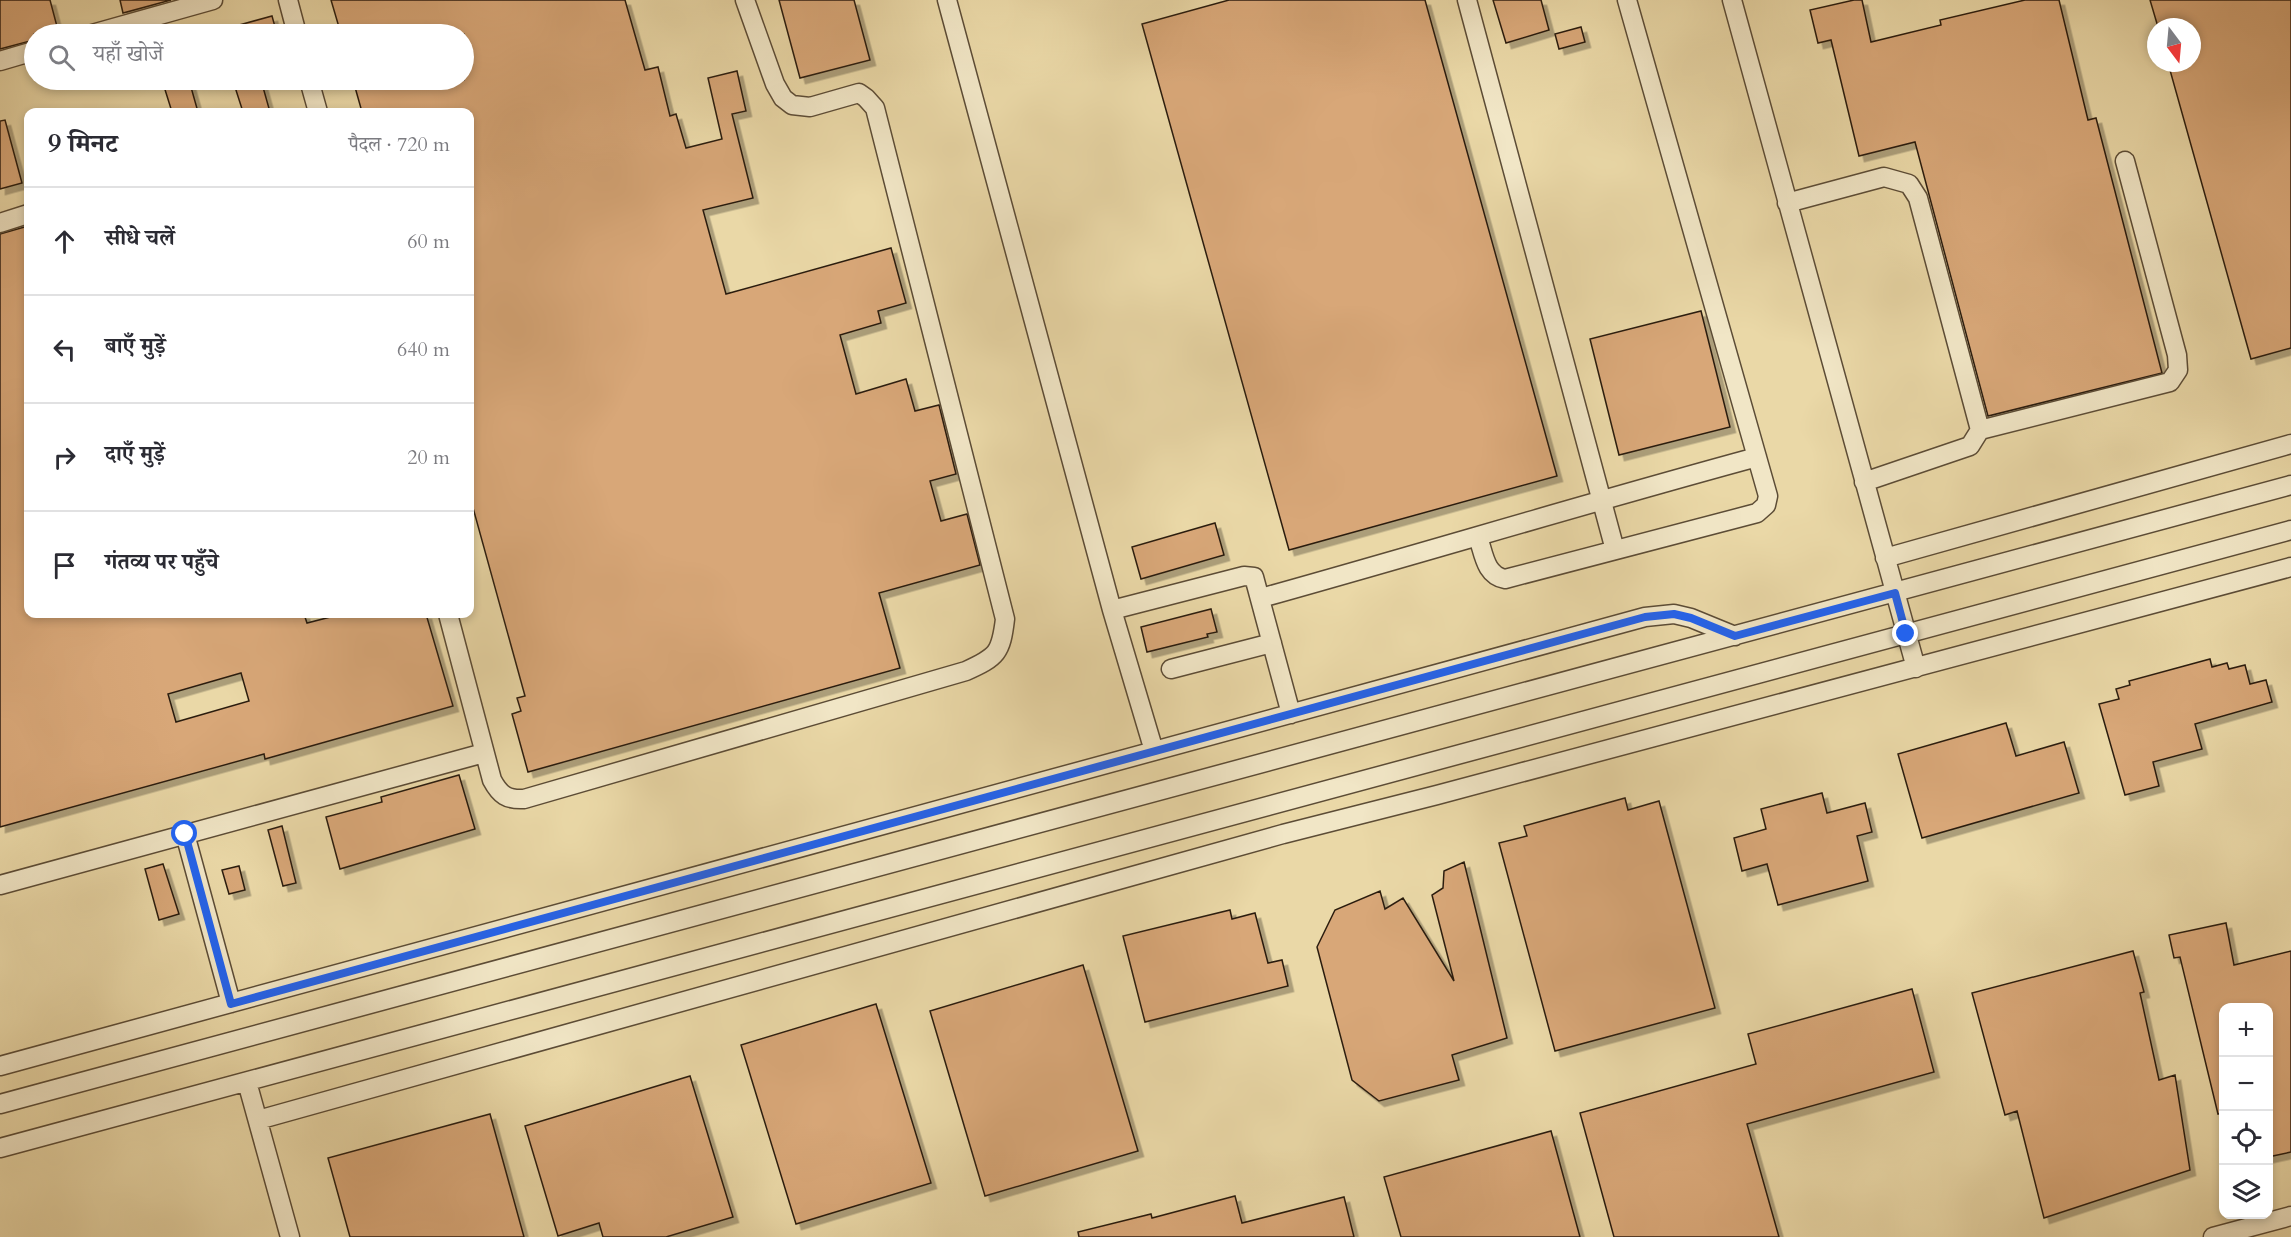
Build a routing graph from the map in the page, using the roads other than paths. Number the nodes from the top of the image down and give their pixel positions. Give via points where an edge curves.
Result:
1 (213, 0) edge
2 (288, 0) edge
3 (745, 0) edge
4 (947, 0) edge
5 (1467, 0) edge
6 (1627, 0) edge
7 (1732, 0) edge
8 (128, 24) edge
9 (294, 24) edge
10 (24, 54) edge
11 (0, 61) edge
12 (312, 90) edge
13 (317, 108) edge
14 (2125, 161) dead end
15 (1787, 203) junction
16 (24, 215) edge
17 (0, 223) edge
18 (1980, 430) junction
19 (2291, 444) edge
20 (1757, 457) junction
21 (1864, 482) junction
22 (2291, 485) edge
23 (1600, 499) junction
24 (2291, 530) edge
25 (1478, 537) junction
26 (1615, 550) junction
27 (1885, 558) junction
28 (2291, 567) edge
29 (1895, 593) junction
30 (1261, 598) junction
31 (1112, 610) junction
32 (449, 618) edge
33 (1906, 634) junction
34 (1735, 636) junction
35 (1272, 642) junction
36 (1916, 668) junction
37 (1171, 669) dead end
38 (1291, 714) junction
39 (1154, 751) junction
40 (484, 753) junction
41 (185, 834) junction
42 (0, 885) edge
43 (231, 1004) junction
44 (0, 1066) edge
45 (247, 1082) junction
46 (0, 1104) edge
47 (258, 1120) junction
48 (0, 1148) edge
49 (2291, 1216) edge
50 (290, 1237) edge
51 (2213, 1237) edge

1 - 8 street
2 - 9 street
3 - 40 street via 783,98 792,105 810,107 859,93 875,108 1005,619 1003,643 991,660 966,671 524,799 504,797 497,790
4 - 31 street
5 - 23 street
6 - 20 street
7 - 15 street
10 - 11 street
12 - 13 street
14 - 18 street via 2178,370 2170,382
15 - 18 street via 1884,177 1909,184 1918,198
15 - 21 street
16 - 17 street
18 - 21 street via 1970,446
19 - 27 street
20 - 23 street
20 - 26 street via 1768,496 1766,505 1757,513
21 - 27 street
22 - 29 street
23 - 25 street
23 - 26 street
24 - 33 street
25 - 26 street via 1489,571 1505,579
25 - 30 street
27 - 29 street
28 - 36 street
29 - 33 street
29 - 34 street
30 - 31 street via 1254,577 1244,576
30 - 35 street
31 - 39 street
32 - 40 street
33 - 36 street
33 - 45 street
34 - 38 street via 1674,614 1645,617
34 - 46 street
35 - 37 street
35 - 38 street
36 - 47 street via 1283,834
38 - 39 street
39 - 43 street
40 - 41 street
41 - 42 street
41 - 43 street
43 - 44 street
45 - 47 street
45 - 48 street
47 - 50 street
49 - 51 street

